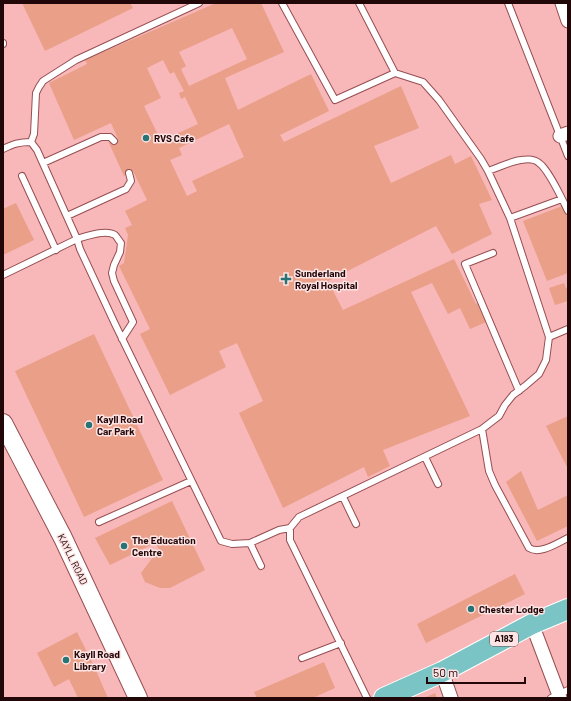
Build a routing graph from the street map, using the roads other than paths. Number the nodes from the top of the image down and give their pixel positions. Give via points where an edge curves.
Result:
1 (200, 3) edge
2 (282, 3) edge
3 (359, 3) edge
4 (508, 3) edge
5 (562, 3) edge
6 (568, 21) edge
7 (395, 73) junction
8 (564, 134) edge
9 (114, 141) dead end
10 (31, 142) junction
11 (3, 149) edge
12 (568, 156) edge
13 (43, 163) junction
14 (488, 171) junction
15 (129, 173) dead end
16 (22, 176) dead end
17 (562, 199) junction
18 (568, 211) edge
19 (67, 216) junction
20 (510, 218) junction
21 (77, 239) junction
22 (56, 250) junction
23 (493, 253) dead end
24 (3, 275) edge
25 (568, 329) edge
26 (549, 337) junction
27 (122, 339) junction
28 (519, 390) junction
29 (3, 423) edge
30 (482, 429) junction
31 (425, 457) junction
32 (192, 481) junction
33 (438, 484) dead end
34 (343, 497) junction
35 (99, 522) dead end
36 (356, 524) dead end
37 (290, 528) junction
38 (568, 538) edge
39 (250, 542) junction
40 (261, 566) dead end
41 (568, 609) edge
42 (532, 624) junction
43 (341, 644) junction
44 (302, 658) dead end
45 (442, 672) junction
46 (559, 695) edge
47 (138, 698) edge
48 (367, 698) edge
49 (384, 698) edge
50 (451, 698) edge

1 - 10 lane via 76,60 43,81 36,93 34,134
2 - 7 lane via 335,100
3 - 7 lane
4 - 8 lane
5 - 6 street
7 - 14 lane via 423,82 439,100
8 - 12 lane
9 - 13 lane via 110,137 101,137
10 - 11 lane via 14,144
10 - 13 lane
13 - 19 lane
14 - 17 lane via 520,160 538,162 545,169
14 - 20 lane
15 - 19 lane via 131,181 126,189
16 - 22 lane
17 - 18 lane
17 - 20 lane
19 - 21 lane
20 - 26 lane
21 - 22 lane
21 - 27 lane
21 - 27 lane via 105,232 115,235 121,243 112,273 133,322
22 - 24 lane
23 - 28 lane via 465,264
25 - 26 lane
26 - 28 lane via 546,360 538,374
27 - 32 lane
28 - 30 lane via 499,416
29 - 47 street, KAYLL ROAD via 63,538
30 - 31 lane
30 - 38 lane via 489,471 529,548 543,550
31 - 33 lane
31 - 34 lane
32 - 35 lane
32 - 39 lane via 221,541 232,544
34 - 36 lane
34 - 37 lane via 299,517
37 - 39 lane via 278,530
37 - 43 lane via 290,540
39 - 40 lane
41 - 42 main road, A183
42 - 45 main road, A183
42 - 46 street
43 - 44 lane
43 - 48 lane
45 - 49 main road, A183
45 - 50 street

